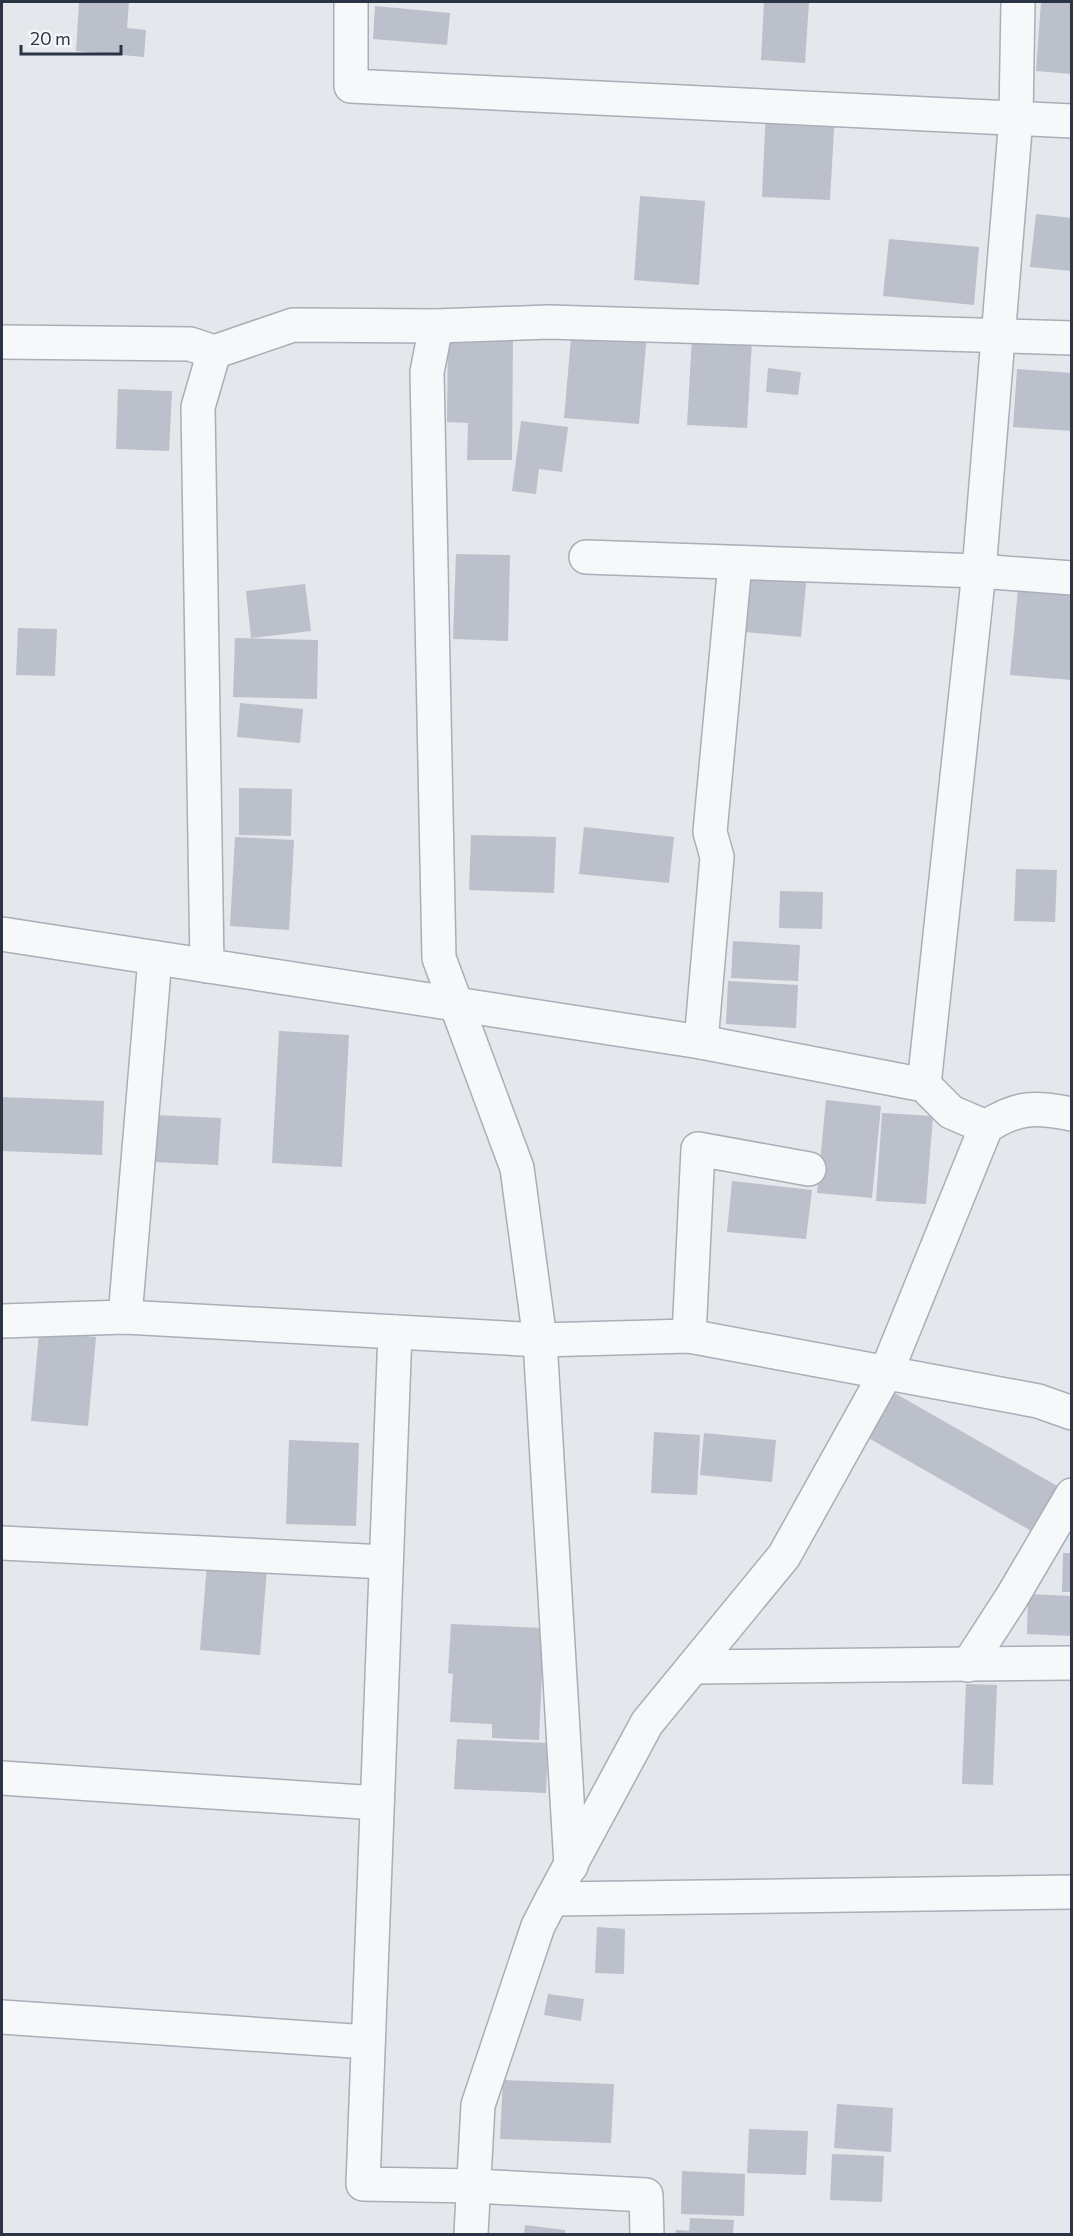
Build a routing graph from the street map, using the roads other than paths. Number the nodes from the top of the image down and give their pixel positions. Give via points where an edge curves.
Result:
1 (351, 2) edge
2 (1018, 2) edge
3 (1016, 118) junction
4 (1071, 121) edge
5 (436, 326) junction
6 (999, 335) junction
7 (1071, 338) edge
8 (2, 351) edge
9 (214, 352) junction
10 (586, 557) dead end
11 (735, 562) junction
12 (980, 571) junction
13 (1071, 578) edge
14 (2, 934) edge
15 (155, 958) junction
16 (207, 966) junction
17 (455, 1005) junction
18 (701, 1042) junction
19 (924, 1085) junction
20 (1071, 1114) edge
21 (986, 1127) junction
22 (809, 1169) dead end
23 (125, 1317) junction
24 (2, 1322) edge
25 (395, 1332) junction
26 (689, 1336) junction
27 (540, 1340) junction
28 (886, 1374) junction
29 (1071, 1413) edge
30 (1071, 1495) edge
31 (2, 1543) edge
32 (386, 1562) junction
33 (1071, 1663) edge
34 (968, 1665) junction
35 (693, 1667) junction
36 (2, 1778) edge
37 (377, 1803) junction
38 (571, 1866) junction
39 (1071, 1892) edge
40 (552, 1899) junction
41 (2, 2017) edge
42 (368, 2042) junction
43 (474, 2186) junction
44 (471, 2235) edge
45 (647, 2235) edge

1 - 3 street via 351,86
2 - 3 street
3 - 4 street
3 - 6 street
5 - 6 street via 549,322
5 - 9 street via 293,325
5 - 17 street via 427,372 439,958
6 - 7 street
6 - 12 street
8 - 9 street via 190,344
9 - 16 street via 198,407
10 - 11 street
11 - 12 street
11 - 18 street via 710,832 717,856
12 - 13 street
12 - 19 street
14 - 15 street
15 - 16 street
15 - 23 street
16 - 17 street
17 - 18 street
17 - 27 street via 517,1167
18 - 19 street
19 - 21 street via 951,1112
20 - 21 street via 1041,1108 1019,1111
21 - 28 street
22 - 26 street via 698,1149
23 - 24 street
23 - 25 street
25 - 27 street
25 - 32 street
26 - 27 street
26 - 28 street
27 - 38 street
28 - 29 street via 1038,1401
28 - 35 street via 784,1556
30 - 34 street
31 - 32 street
32 - 37 street
33 - 34 street
34 - 35 street
35 - 38 street via 647,1723
36 - 37 street
37 - 42 street
38 - 40 street
39 - 40 street
40 - 43 street via 538,1926 478,2105
41 - 42 street
42 - 43 street via 363,2184
43 - 44 street
43 - 45 street via 646,2195

